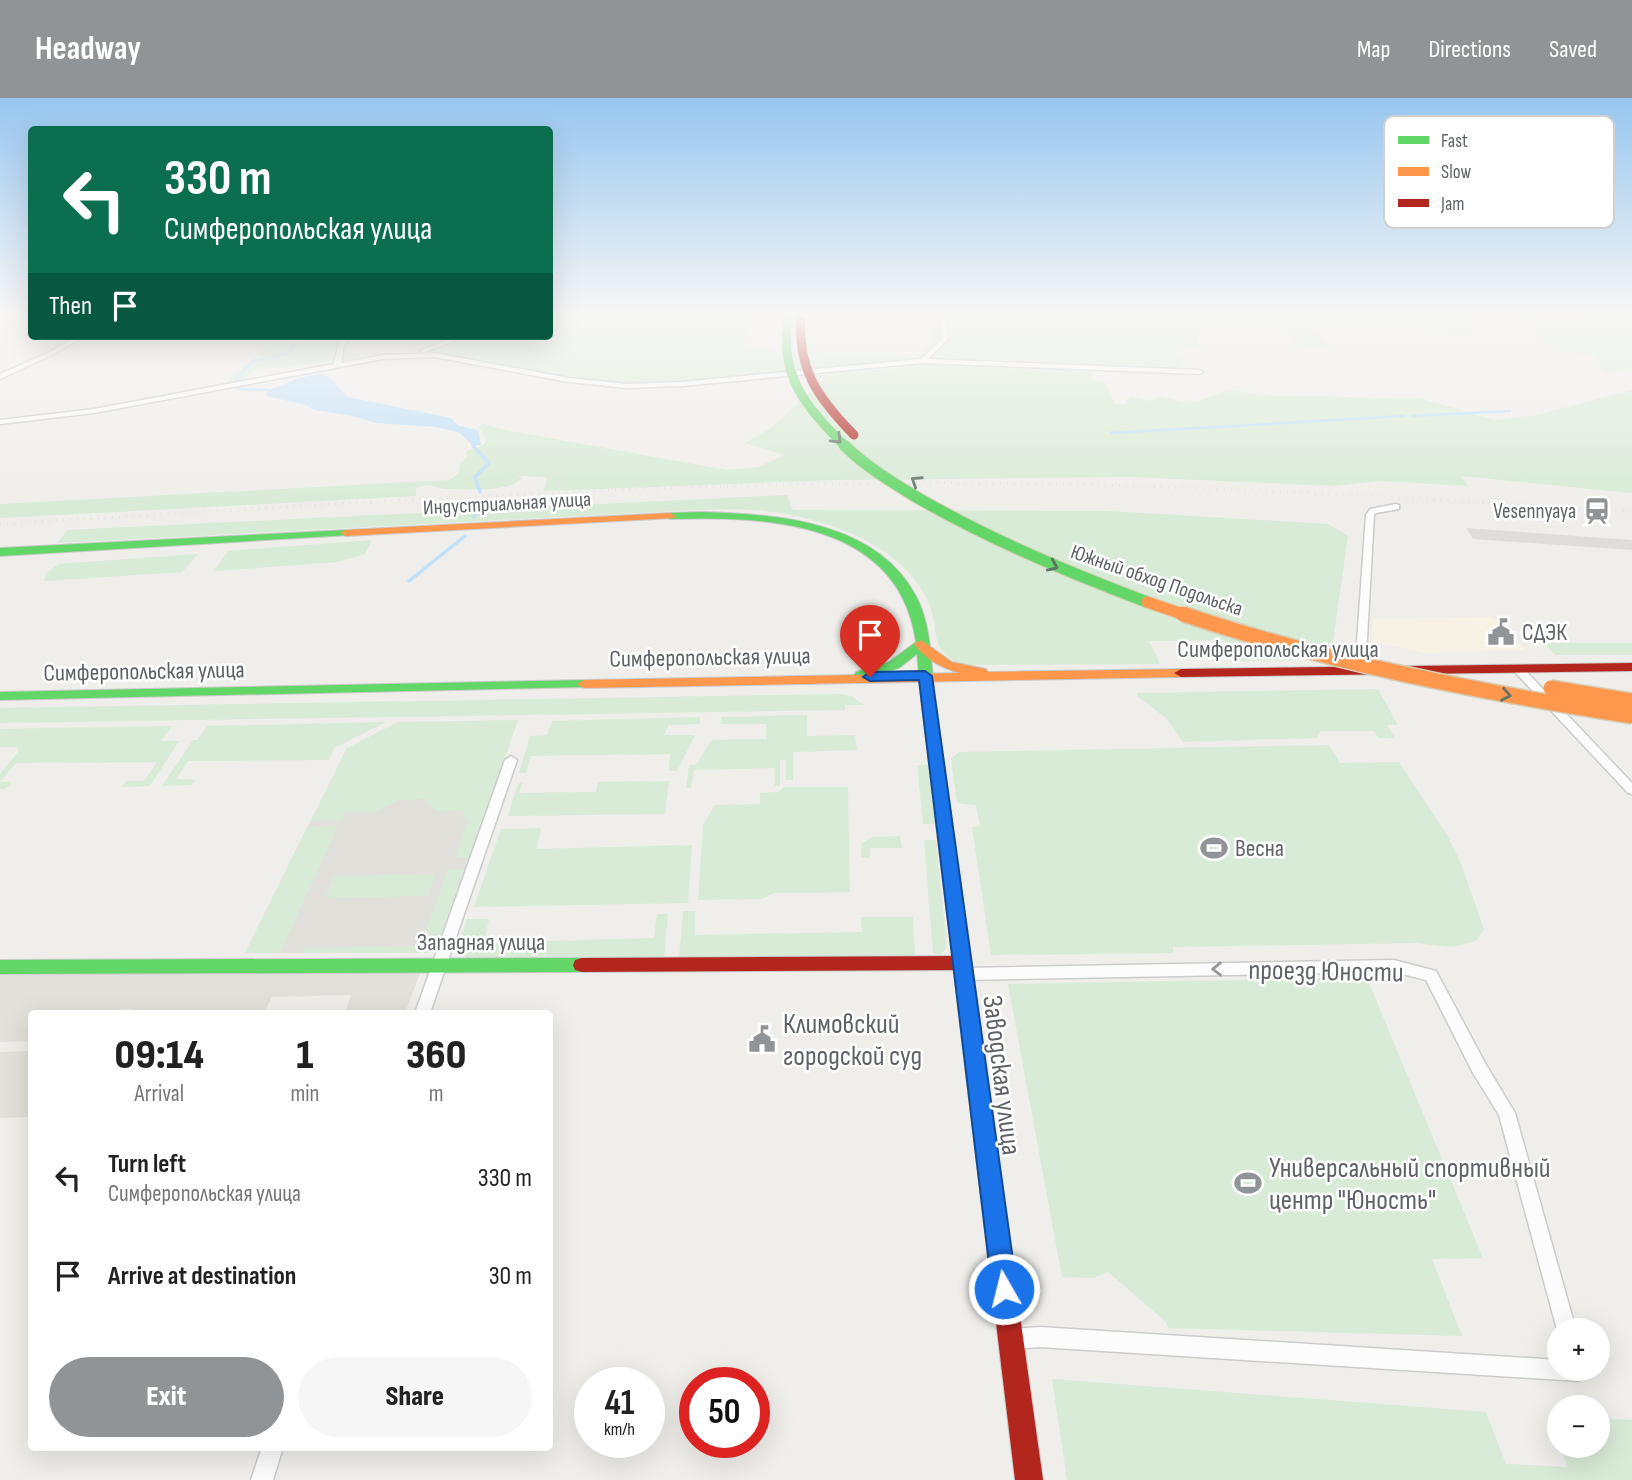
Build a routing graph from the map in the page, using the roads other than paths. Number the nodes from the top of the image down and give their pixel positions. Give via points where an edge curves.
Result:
1 (268, 379) edge
2 (566, 379) edge
3 (729, 379) edge
4 (791, 379) edge
5 (808, 379) edge
6 (0, 422) edge
7 (1396, 507) dead end
8 (0, 552) edge
9 (921, 644) junction
10 (1632, 667) edge
11 (1367, 671) junction
12 (1522, 673) junction
13 (1018, 675) junction
14 (1632, 675) edge
15 (843, 677) junction
16 (926, 681) junction
17 (0, 695) edge
18 (1632, 701) edge
19 (0, 704) edge
20 (1632, 716) edge
21 (511, 760) dead end
22 (1632, 790) edge
23 (440, 965) junction
24 (0, 967) edge
25 (964, 968) junction
26 (423, 1010) edge
27 (1563, 1318) edge
28 (1011, 1339) junction
29 (1547, 1369) edge
30 (272, 1451) edge
31 (262, 1480) edge
32 (1029, 1480) edge

1 - 6 street via 94,411
2 - 3 street via 627,386
4 -> 20 main road, Южный обход Подольска, bridge via 822,425 908,493 999,542 1139,600 1276,643 1431,680
18 -> 5 main road, Южный обход Подольска, bridge via 1428,665 1279,630 1150,589 1014,534 891,466 839,421
7 - 11 street via 1370,515 1362,656
8 - 9 main road, Индустриальная улица via 669,515 739,515 830,533 879,559 909,593
9 - 13 main road via 934,661 949,667
9 - 15 main road via 902,663 877,673
9 - 16 main road, Индустриальная улица
10 - 12 main road, Симферопольская улица
11 - 12 main road, Симферопольская улица
11 - 13 main road, Симферопольская улица
12 - 14 main road, Симферопольская улица
12 - 16 main road, Симферопольская улица
12 - 22 street
13 - 16 main road, Симферопольская улица
15 - 16 main road, Симферопольская улица
15 - 17 main road, Симферопольская улица
16 - 19 main road, Симферопольская улица
16 - 25 main road, Заводская улица
21 - 23 street
23 - 24 main road, Западная улица
23 - 25 main road, Западная улица
23 - 26 street
27 -> 25 street, проезд Юности via 1507,1113 1431,975 1394,966
25 - 28 main road, Заводская улица
28 - 29 street via 1041,1337
28 - 32 main road, Заводская улица
30 - 31 street

